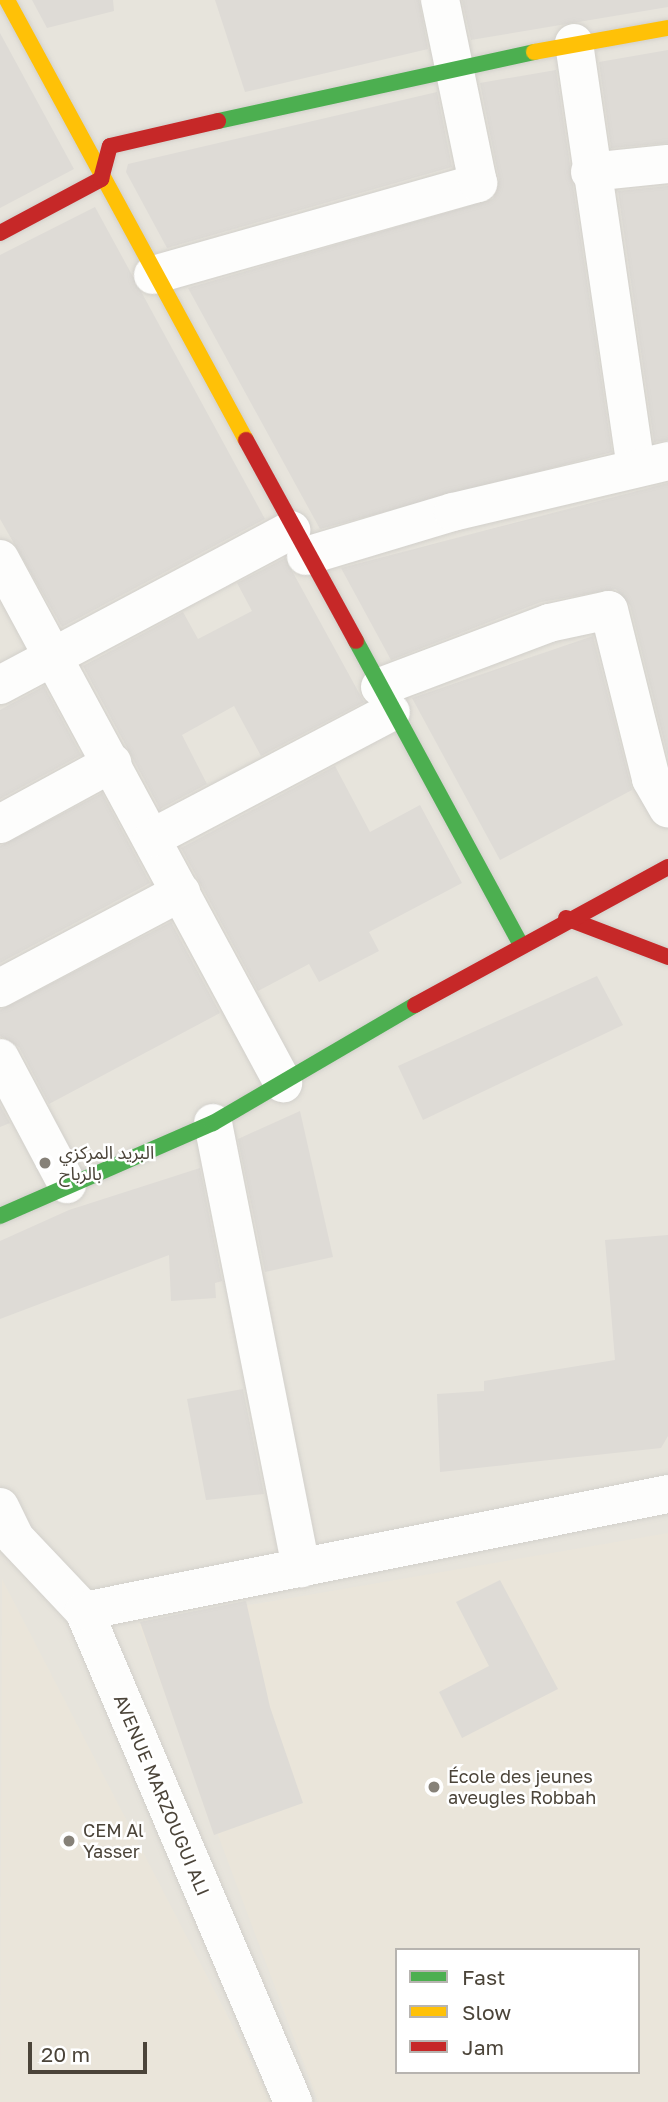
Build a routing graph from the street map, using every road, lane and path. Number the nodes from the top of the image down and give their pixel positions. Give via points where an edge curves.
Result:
1 (7, 0) edge
2 (440, 0) edge
3 (668, 28) edge
4 (574, 43) junction
5 (452, 66) junction
6 (668, 164) edge
7 (590, 173) junction
8 (101, 179) junction
9 (0, 233) edge
10 (153, 275) junction
11 (652, 464) edge
12 (299, 543) junction
13 (0, 559) edge
14 (50, 655) junction
15 (0, 685) edge
16 (386, 700) junction
17 (112, 763) junction
18 (668, 808) edge
19 (0, 824) edge
20 (152, 838) junction
21 (667, 868) edge
22 (181, 892) junction
23 (566, 918) junction
24 (520, 943) junction
25 (668, 957) edge
26 (0, 988) edge
27 (0, 1058) edge
28 (282, 1083) junction
29 (213, 1123) junction
30 (67, 1184) junction
31 (0, 1216) edge
32 (668, 1494) edge
33 (5, 1531) edge
34 (301, 1568) junction
35 (84, 1611) junction
36 (293, 2102) edge

1 - 8 street
2 - 5 street
3 - 4 street
4 - 5 street
4 - 7 street
5 - 8 street via 110,146
5 - 10 street via 478,183
6 - 7 street
7 - 11 street
8 - 9 street
8 - 10 street
10 - 12 street
11 - 12 street
12 - 14 street
12 - 16 street
13 - 14 street
14 - 15 street
14 - 17 street
16 - 18 street via 549,623 609,610 651,779
16 - 20 street
16 - 24 street
17 - 19 street
17 - 20 street
20 - 22 street
21 - 23 street
22 - 26 street
22 - 28 street
23 - 24 street
23 - 25 street
24 - 28 street
27 - 30 street
28 - 29 street
29 - 30 street
29 - 34 street
30 - 31 street
32 - 34 street
33 - 35 street, AVENUE MARZOUGUI ALI
34 - 35 street
35 - 36 street, AVENUE MARZOUGUI ALI

